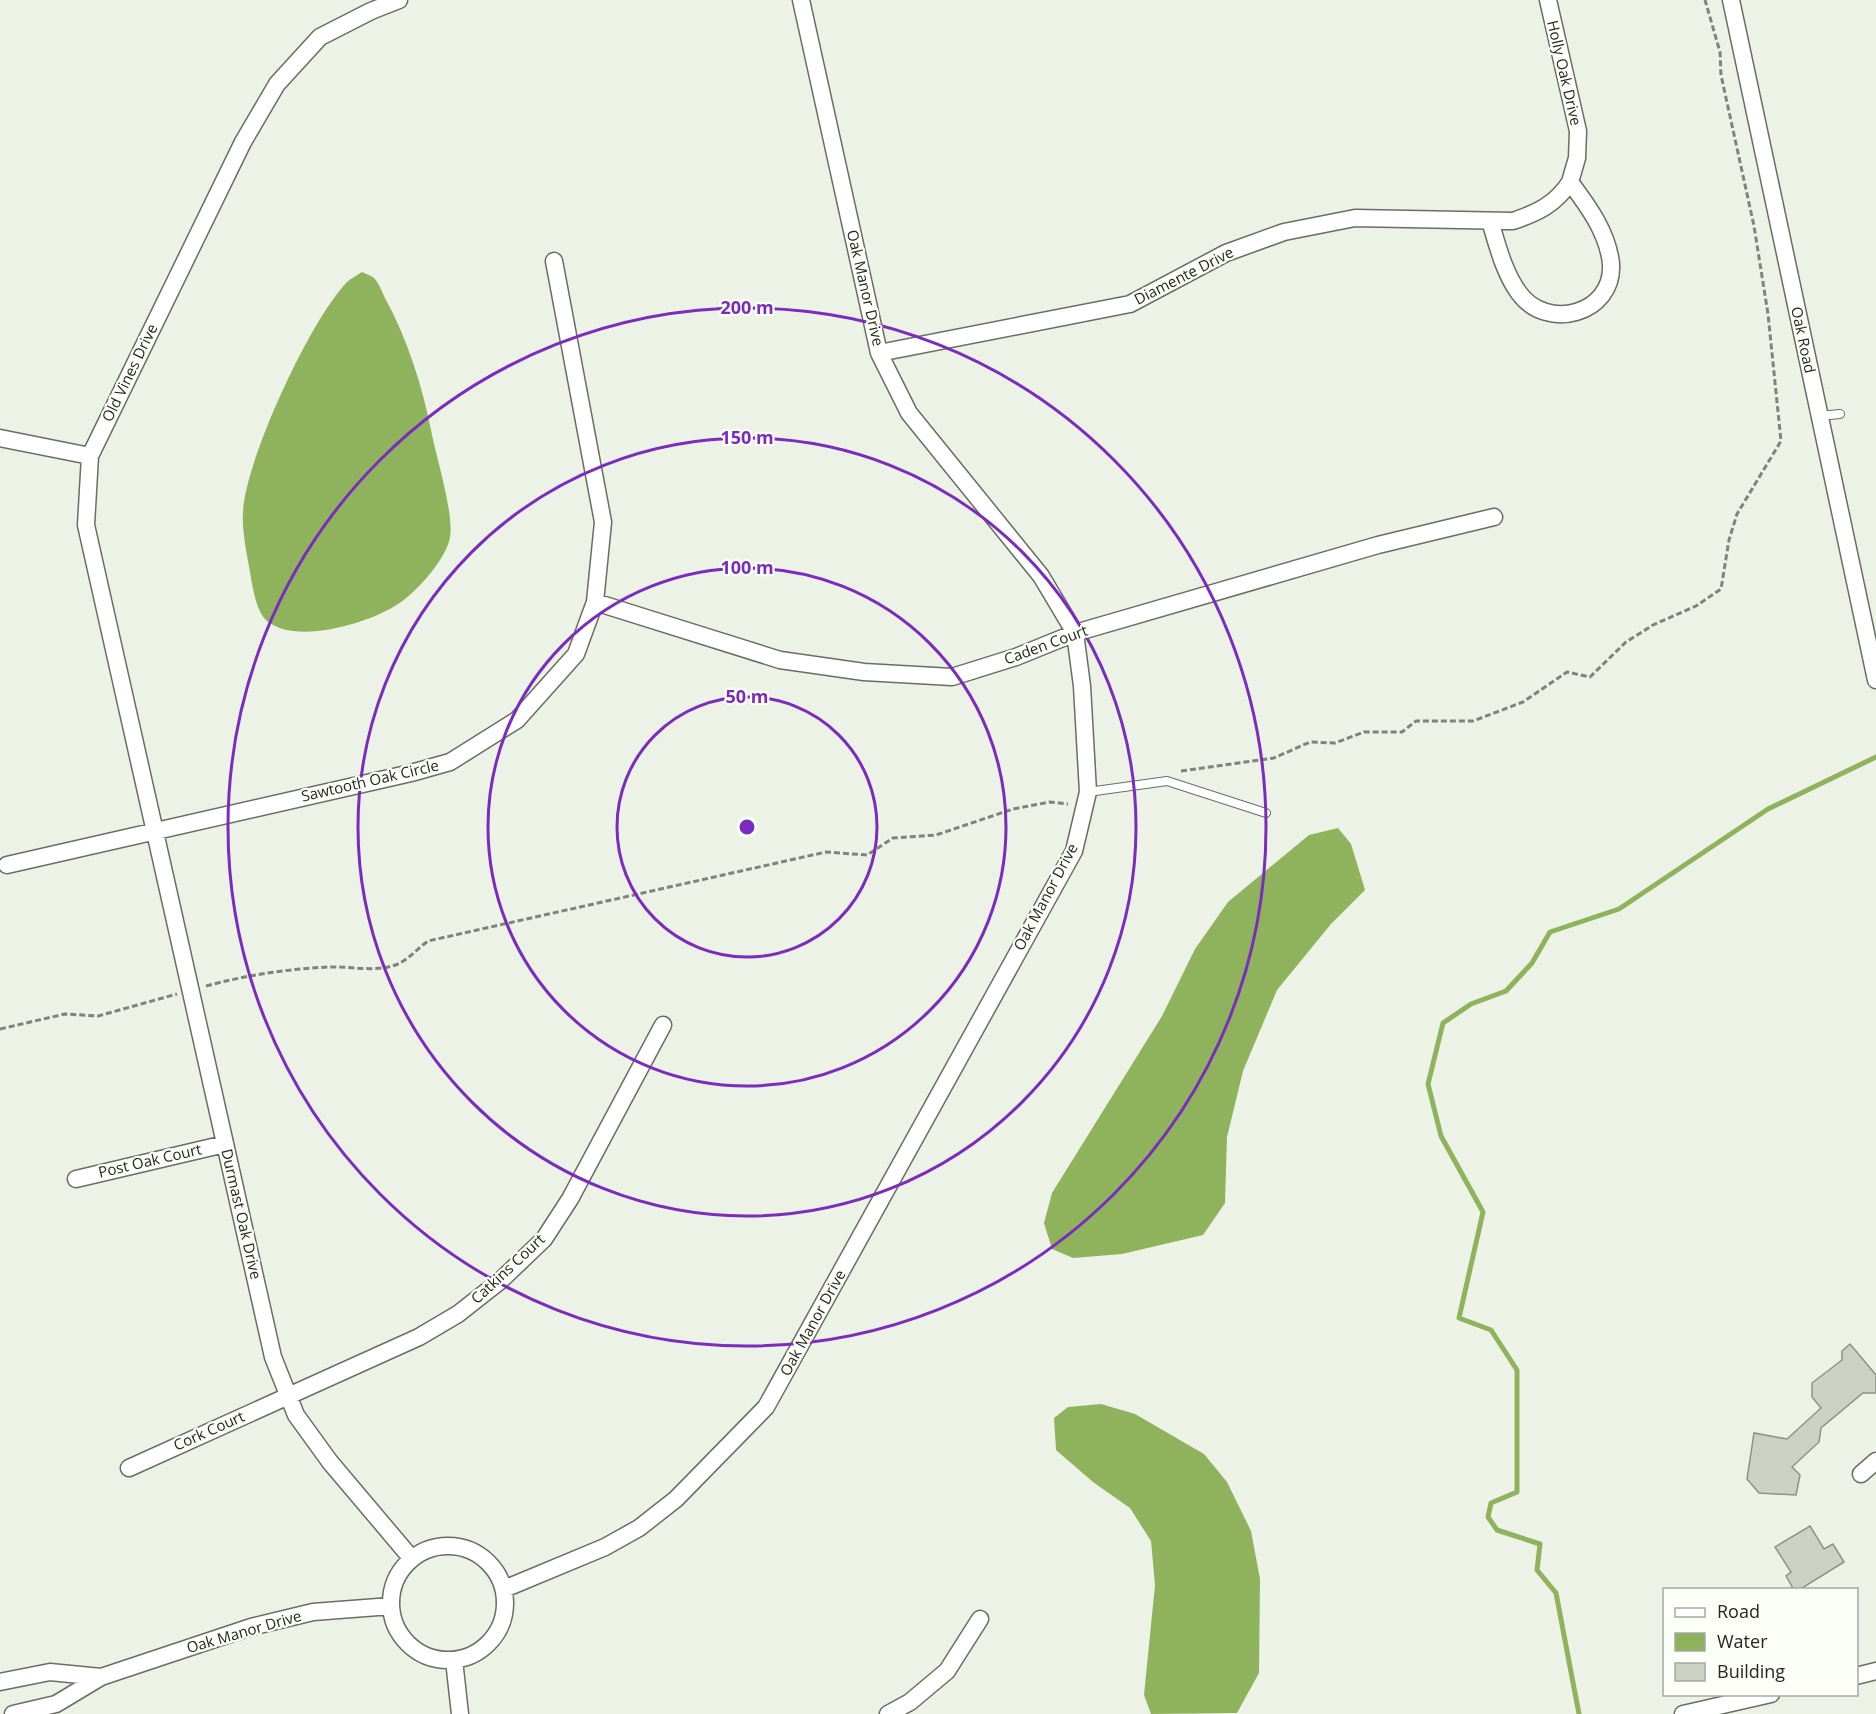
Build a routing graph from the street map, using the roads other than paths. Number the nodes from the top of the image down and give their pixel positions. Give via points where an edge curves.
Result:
1 (399, 0) edge
2 (801, 0) edge
3 (1548, 0) edge
4 (1731, 0) edge
5 (1570, 182) junction
6 (1490, 221) junction
7 (554, 261) dead end
8 (879, 352) junction
9 (1840, 414) dead end
10 (1819, 416) junction
11 (0, 438) edge
12 (90, 456) junction
13 (1494, 517) dead end
14 (595, 602) junction
15 (1075, 633) junction
16 (1876, 680) edge
17 (1086, 799) junction
18 (1266, 813) dead end
19 (156, 830) junction
20 (7, 866) dead end
21 (663, 1024) dead end
22 (225, 1144) junction
23 (75, 1179) dead end
24 (288, 1395) junction
25 (1876, 1461) edge
26 (129, 1468) dead end
27 (1861, 1474) dead end
28 (412, 1559) junction
29 (504, 1589) junction
30 (391, 1606) junction
31 (980, 1619) dead end
32 (454, 1660) junction
33 (1876, 1671) edge
34 (1858, 1676) edge
35 (101, 1677) junction
36 (0, 1682) edge
37 (1766, 1696) edge
38 (13, 1714) edge
39 (460, 1714) edge
40 (888, 1714) edge
41 (1683, 1714) edge

1 - 12 street, Old Vines Drive via 320,37 277,84 243,142
2 - 8 street, Oak Manor Drive
3 - 5 street, Holly Oak Drive via 1578,131 1577,158
4 - 10 street, Oak Road
5 - 6 street, Diamente Drive via 1561,196 1536,213 1513,221
5 - 6 street via 1601,230 1611,266 1601,296 1581,312 1551,314 1534,308 1519,293
6 - 8 street, Diamente Drive via 1355,218 1284,232 1226,253 1130,304
7 - 14 street, Sawtooth Oak Circle via 603,522
8 - 15 street, Oak Manor Drive via 909,413 1041,576
9 - 10 lane
10 - 16 street, Oak Road
11 - 12 street
12 - 19 street, Old Vines Drive via 86,525
13 - 15 street, Caden Court via 1378,545
14 - 15 street, Caden Court via 780,660 864,672 952,677
14 - 19 street, Sawtooth Oak Circle via 576,654 517,720 450,762
15 - 17 street, Oak Manor Drive via 1082,686
17 - 18 lane via 1167,781
17 - 29 street, Oak Manor Drive via 1074,851 766,1407 676,1500 639,1528 605,1547
19 - 20 street, Sawtooth Oak Circle
19 - 22 street, Durmast Oak Drive
21 - 24 street, Catkins Court via 570,1199 543,1239 500,1281 458,1314 419,1336
22 - 23 street, Post Oak Court
22 - 24 street, Durmast Oak Drive via 273,1357
24 - 26 street, Cork Court
24 - 28 street, Durmast Oak Drive via 296,1415 330,1462
25 - 27 street
28 - 29 street via 442,1546 466,1550 487,1562
28 - 30 street via 393,1585
29 - 32 street via 502,1622 495,1636 477,1652
30 - 32 street via 399,1633 409,1645 430,1657
30 - 35 street, Oak Manor Drive via 313,1612 251,1627
31 - 40 street via 947,1671 910,1702
32 - 39 street
33 - 34 street
35 - 36 street, Oak Manor Drive via 50,1672
35 - 38 street, Oak Manor Drive via 56,1704
37 - 41 street

